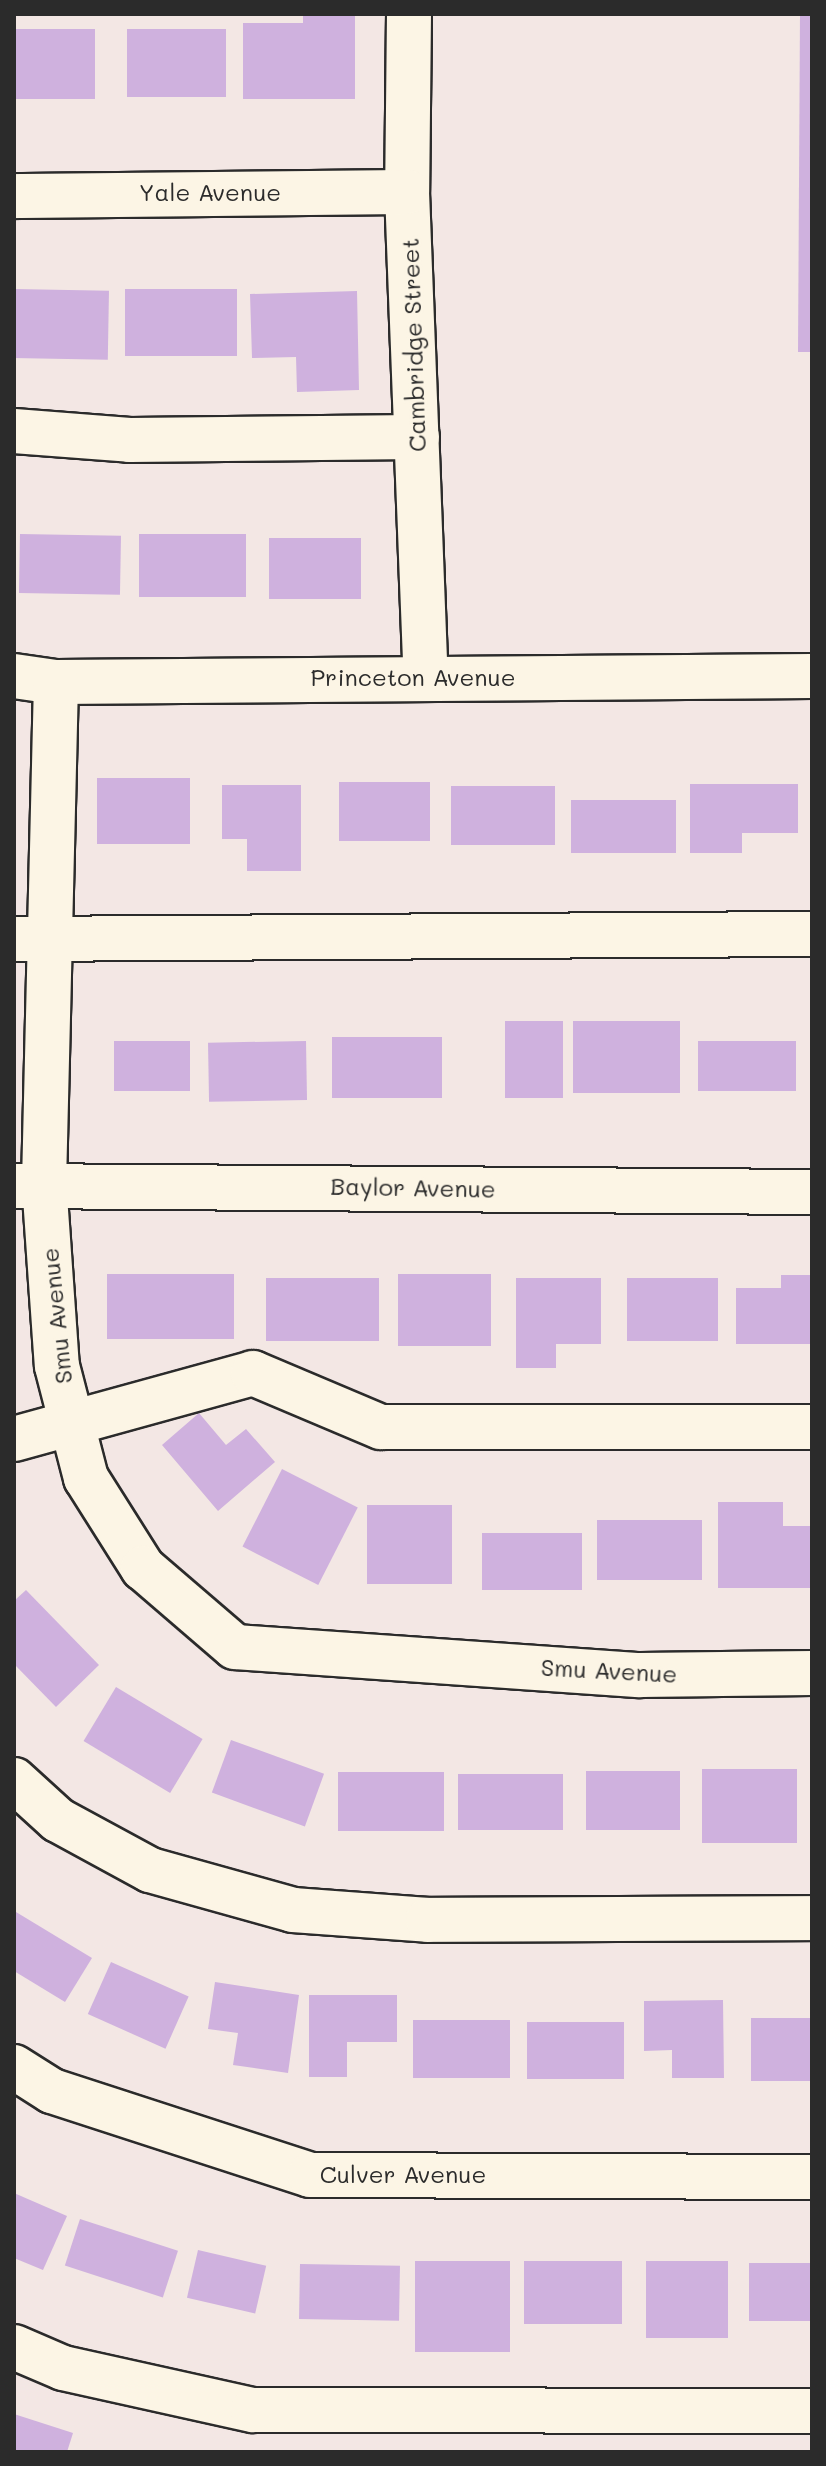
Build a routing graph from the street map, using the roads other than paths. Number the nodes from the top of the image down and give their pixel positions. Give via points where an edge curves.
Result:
1 (409, 14) edge
2 (407, 192) junction
3 (14, 196) edge
4 (14, 431) edge
5 (417, 437) junction
6 (426, 676) junction
7 (812, 676) edge
8 (35, 679) edge
9 (812, 934) edge
10 (30, 939) edge
11 (29, 1184) edge
12 (812, 1192) edge
13 (72, 1423) junction
14 (812, 1427) edge
15 (14, 1439) edge
16 (812, 1673) edge
17 (14, 1780) edge
18 (812, 1918) edge
19 (14, 2067) edge
20 (812, 2177) edge
21 (14, 2347) edge
22 (812, 2411) edge

1 - 2 street, Cambridge Street
2 - 3 street, Yale Avenue
2 - 5 street, Cambridge Street
4 - 5 street via 130,440
5 - 6 street, Cambridge Street
6 - 7 street, Princeton Avenue
6 - 8 street, Princeton Avenue
8 - 10 street, Smu Avenue
9 - 10 street
10 - 11 street, Smu Avenue
11 - 12 street, Baylor Avenue
11 - 13 street, Smu Avenue via 57,1366
13 - 14 street via 253,1373 381,1427
13 - 15 street
13 - 16 street, Smu Avenue via 86,1478 143,1568 235,1647 640,1675
17 - 18 street via 58,1820 150,1870 293,1910 428,1920
19 - 20 street, Culver Avenue via 52,2091 310,2175
21 - 22 street via 63,2368 253,2410

